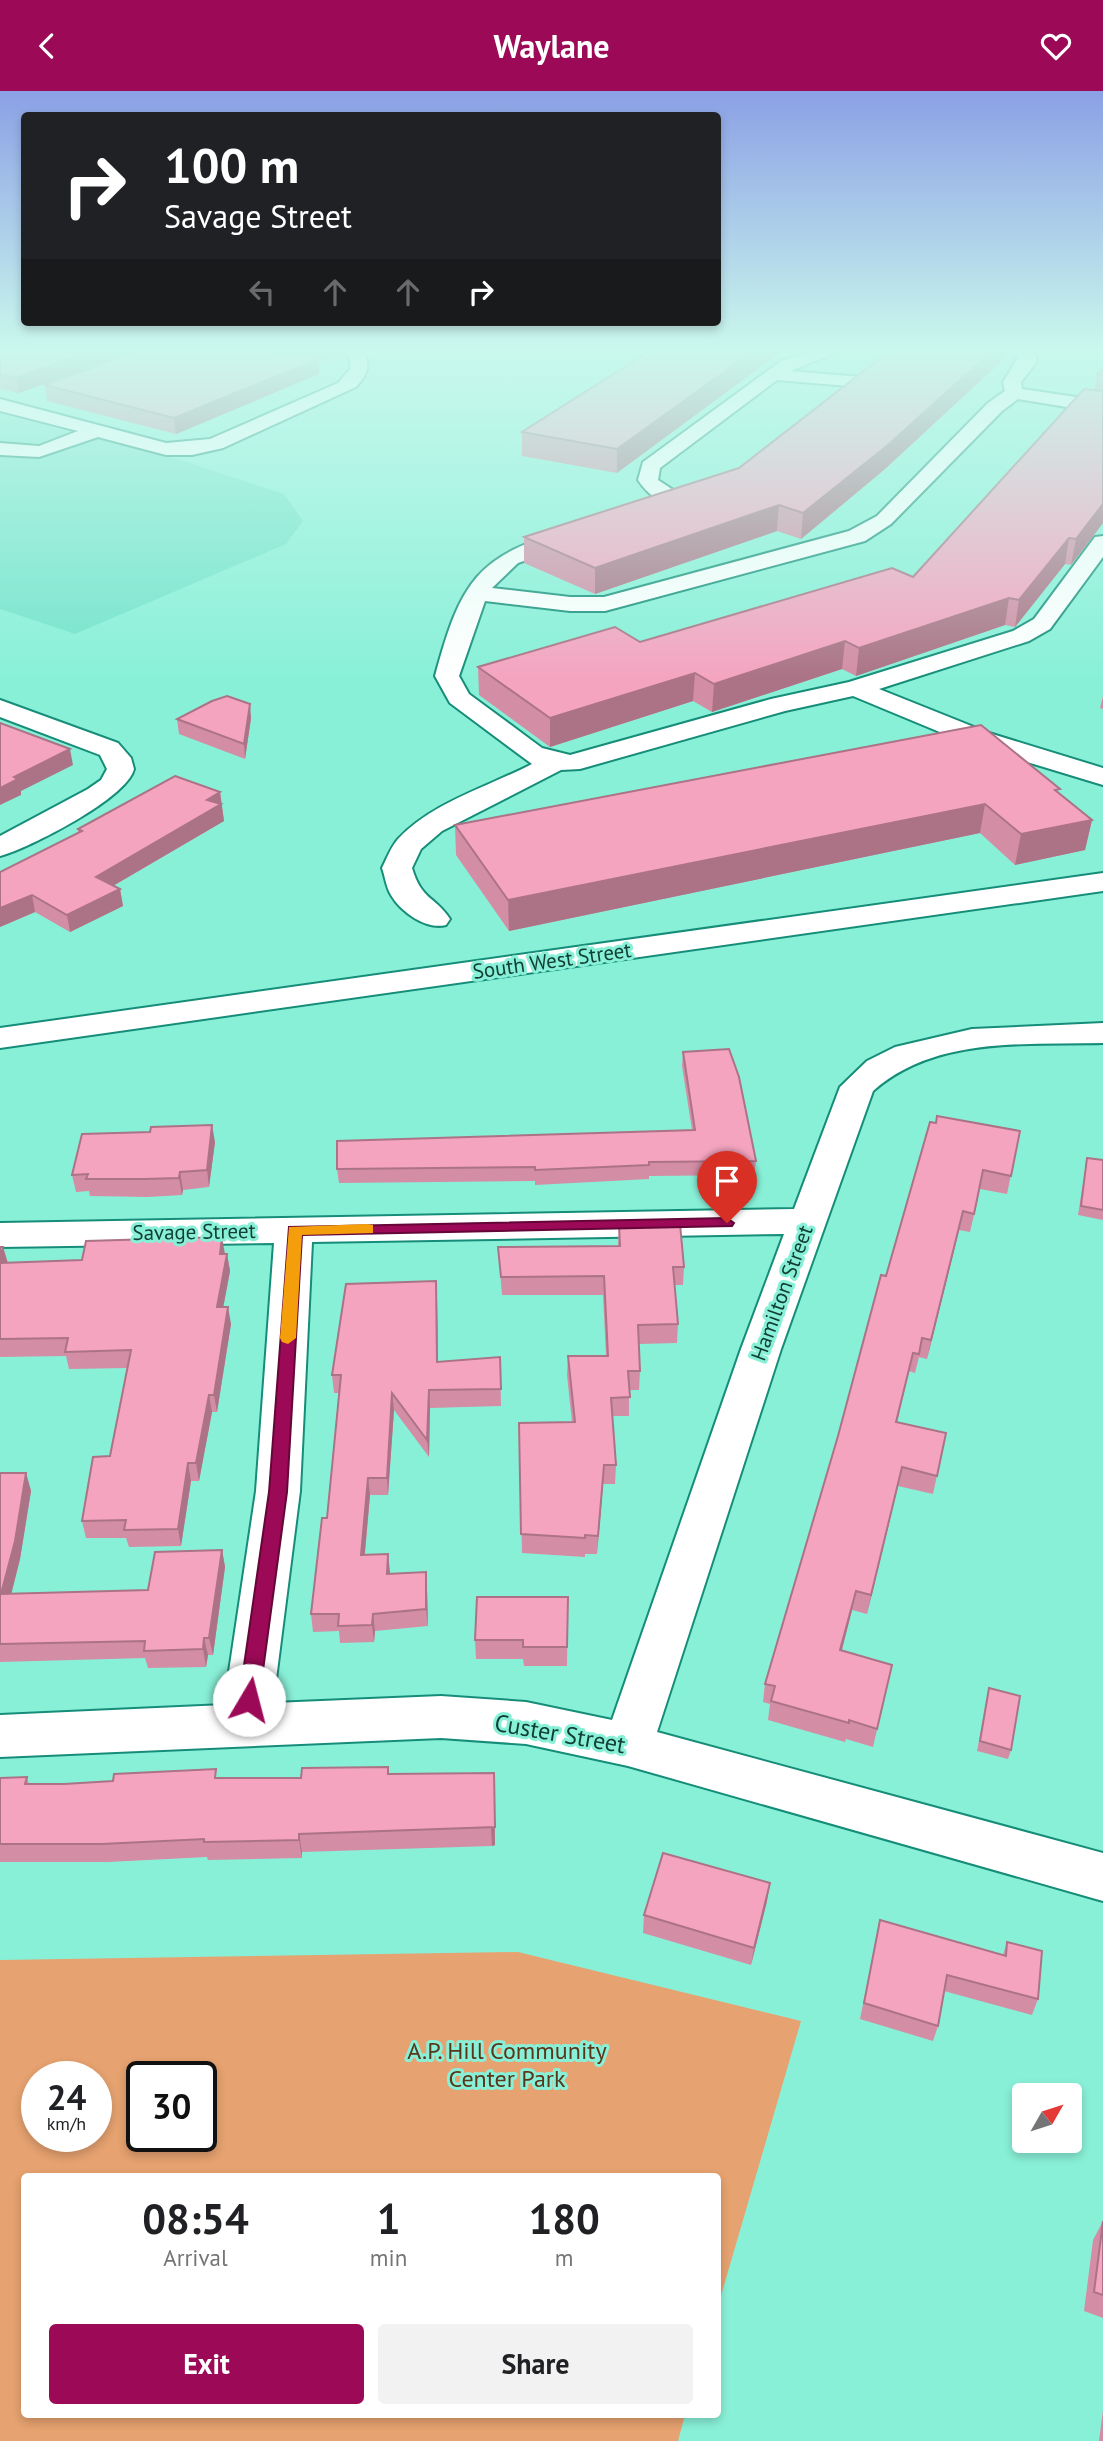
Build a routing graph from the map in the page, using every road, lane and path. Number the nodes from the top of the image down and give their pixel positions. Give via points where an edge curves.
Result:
1 (660, 459) edge
2 (944, 459) edge
3 (654, 511) edge
4 (589, 530) edge
5 (1103, 542) edge
6 (479, 593) junction
7 (855, 688) junction
8 (0, 708) edge
9 (556, 762) junction
10 (1103, 777) edge
11 (0, 847) edge
12 (1103, 882) edge
13 (435, 919) dead end
14 (1103, 1033) edge
15 (0, 1038) edge
16 (808, 1221) junction
17 (295, 1230) junction
18 (0, 1235) edge
19 (245, 1726) junction
20 (0, 1736) edge
21 (628, 1745) junction
22 (1103, 1877) edge

1 - 3 street via 650,466 648,480 655,489 690,500
2 - 6 street via 884,520 857,536 605,604
4 - 6 street via 508,559
5 - 7 street via 1035,630
6 - 9 street via 460,624 447,676 451,689 533,754
7 - 9 street via 780,704 588,760
7 - 10 street via 980,739
8 - 11 street via 109,750 121,767 119,776 103,792
9 - 13 street via 444,818 403,848 396,865 402,893
12 - 15 street, South West Street
14 - 16 street, Hamilton Street via 951,1043 918,1051 870,1073 858,1087
16 - 17 street, Savage Street
16 - 21 street, Hamilton Street
17 - 18 street, Savage Street
17 - 19 street via 278,1492
19 - 20 street, Custer Street
19 - 21 street, Custer Street via 441,1717 526,1723
21 - 22 street, Custer Street

